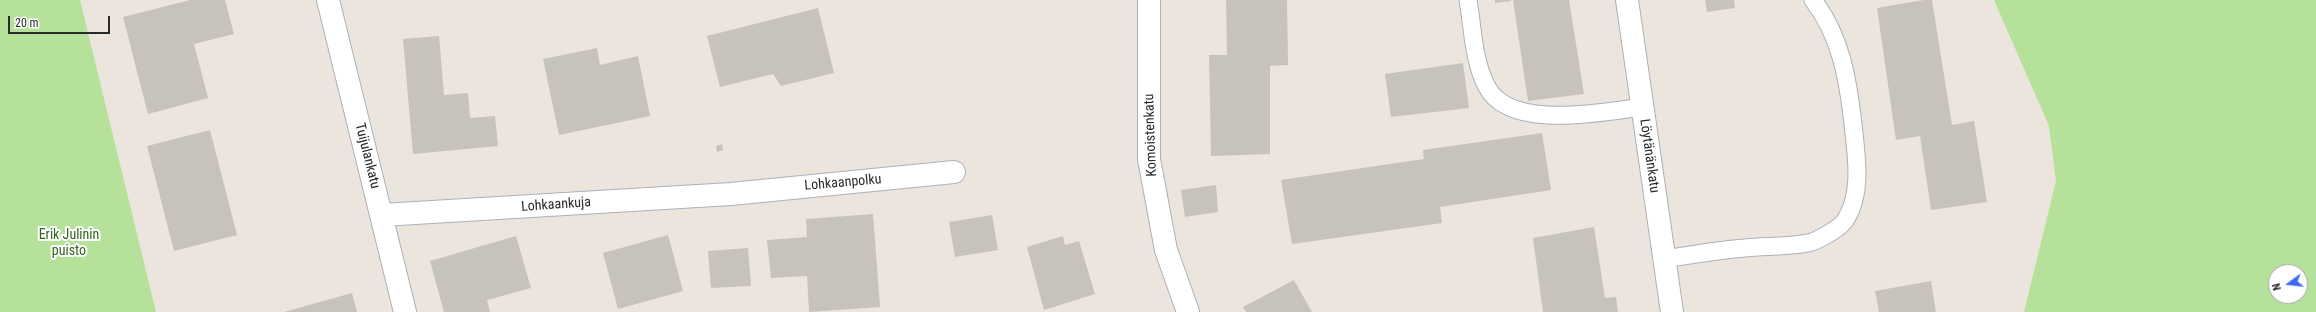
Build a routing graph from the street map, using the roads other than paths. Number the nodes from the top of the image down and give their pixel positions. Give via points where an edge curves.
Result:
1 (328, 0) edge
2 (1149, 0) edge
3 (1468, 0) edge
4 (1627, 0) edge
5 (1813, 0) edge
6 (1642, 107) junction
7 (954, 172) dead end
8 (731, 194) joint
9 (382, 216) junction
10 (1664, 259) junction
11 (405, 312) edge
12 (1188, 312) edge
13 (1672, 312) edge

1 - 9 street, Tuijulankatu
2 - 12 street, Komoistenkatu via 1150,159 1166,250
3 - 6 lane via 1478,61 1487,87 1495,98 1511,108 1552,116
4 - 6 street, Löytänänkatu
5 - 10 lane via 1823,13 1836,39 1848,80 1857,168 1852,206 1846,221 1809,243 1730,249
6 - 10 street, Löytänänkatu
7 - 8 street, Lohkaanpolku
8 - 9 street, Lohkaankuja
9 - 11 street, Tuijulankatu
10 - 13 street, Löytänänkatu

